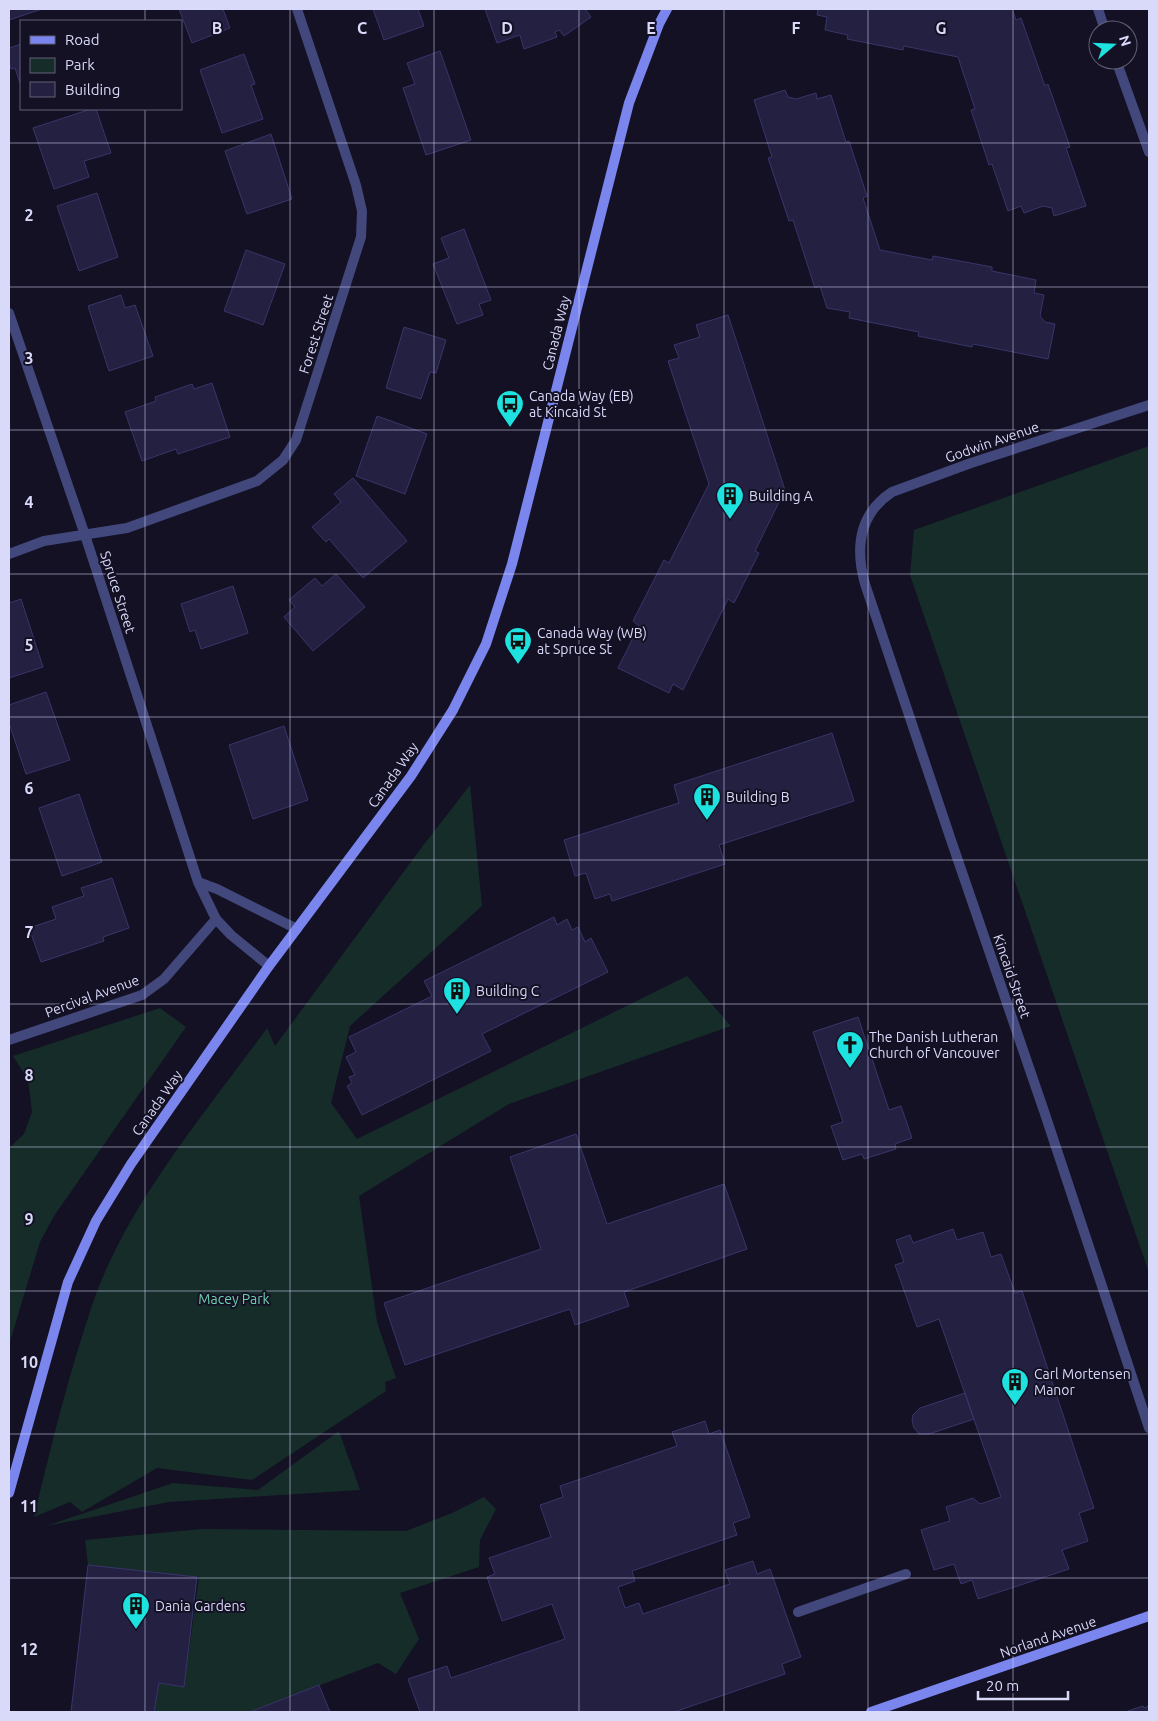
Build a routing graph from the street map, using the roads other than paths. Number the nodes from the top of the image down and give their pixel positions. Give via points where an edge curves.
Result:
1 (298, 9) edge
2 (667, 9) edge
3 (1120, 70) edge
4 (1149, 152) edge
5 (9, 313) edge
6 (1149, 404) edge
7 (862, 531) joint
8 (85, 535) junction
9 (9, 554) edge
10 (198, 882) junction
11 (216, 919) junction
12 (296, 929) junction
13 (269, 966) junction
14 (9, 1038) edge
15 (1149, 1428) edge
16 (9, 1492) edge
17 (906, 1574) dead end
18 (798, 1612) dead end
19 (1149, 1616) edge
20 (871, 1712) edge

1 - 8 street, Forest Street via 362,212 361,236 296,440 283,460 257,481 127,528
2 - 12 main road, Canada Way via 630,104 512,564 486,644 453,710 411,776
3 - 4 street
5 - 8 street, Spruce Street
6 - 7 street, Godwin Avenue via 892,492 873,509
7 - 15 street, Kincaid Street via 859,557 865,584 1046,1114
8 - 9 street, Forest Street via 44,541
8 - 10 street, Spruce Street
10 - 11 street, Spruce Street
10 - 12 street
11 - 13 street, Spruce Street
11 - 14 street, Percival Avenue via 164,979 142,995
12 - 13 main road, Canada Way
13 - 16 main road, Canada Way via 131,1164 96,1221 68,1282
17 - 18 street
19 - 20 main road, Norland Avenue

